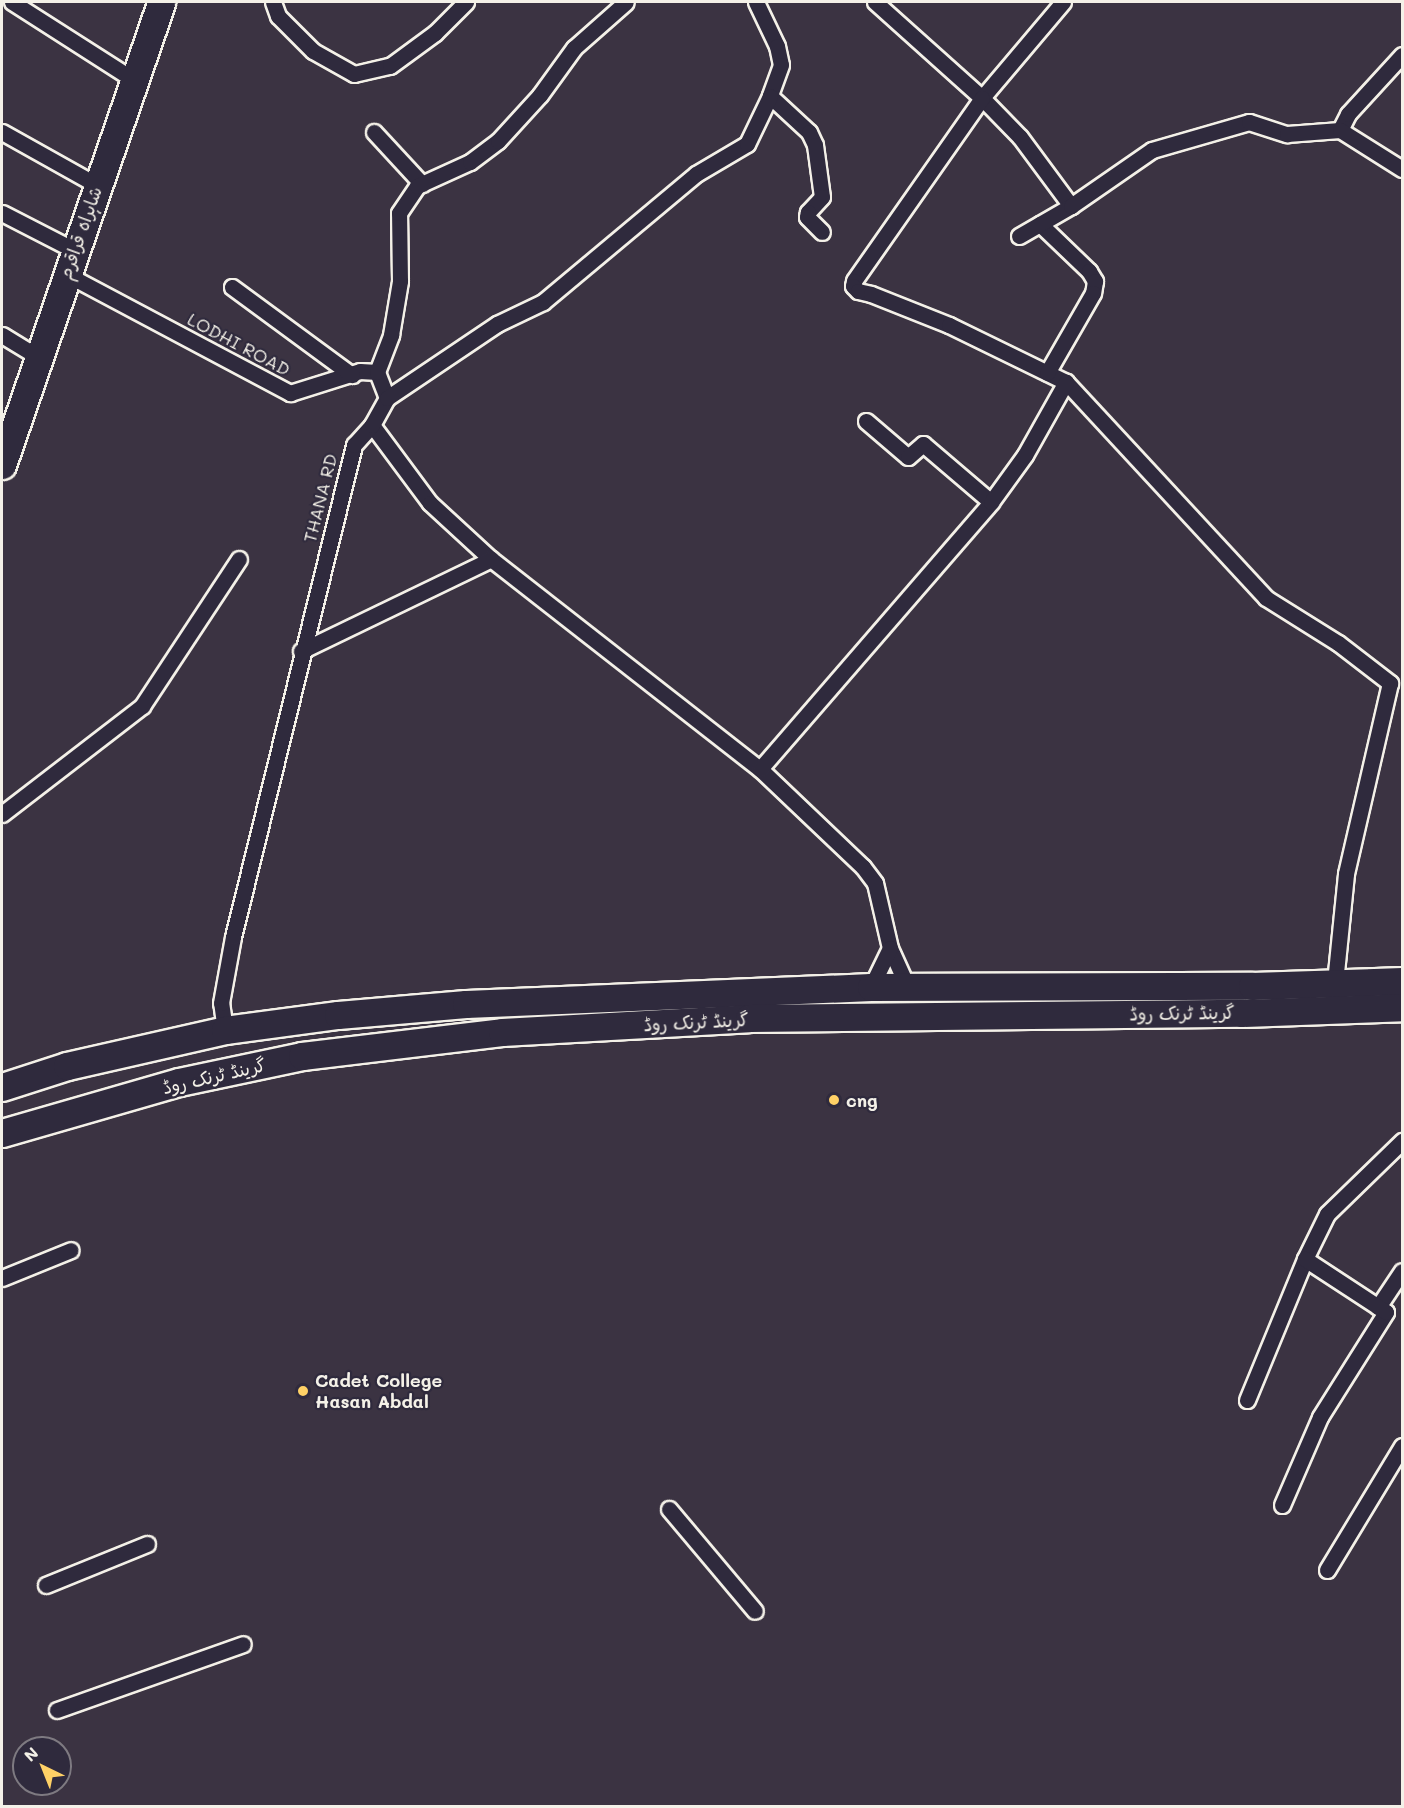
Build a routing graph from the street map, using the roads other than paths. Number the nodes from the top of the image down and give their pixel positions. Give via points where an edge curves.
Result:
1 (12, 2) edge
2 (161, 2) edge
3 (273, 2) edge
4 (466, 2) edge
5 (626, 2) edge
6 (756, 2) edge
7 (875, 2) edge
8 (1063, 2) edge
9 (1402, 55) edge
10 (134, 80) junction
11 (770, 96) junction
12 (982, 98) junction
13 (1340, 130) junction
14 (2, 132) edge
15 (374, 132) dead end
16 (1402, 169) edge
17 (422, 184) junction
18 (97, 185) junction
19 (1071, 206) junction
20 (2, 213) edge
21 (1040, 224) junction
22 (822, 232) dead end
23 (1019, 236) dead end
24 (70, 262) junction
25 (232, 287) dead end
26 (2, 335) edge
27 (38, 357) junction
28 (377, 372) junction
29 (1047, 373) junction
30 (352, 375) junction
31 (1066, 382) junction
32 (387, 398) junction
33 (866, 421) dead end
34 (372, 425) junction
35 (2, 465) edge
36 (991, 502) junction
37 (239, 559) dead end
38 (491, 559) junction
39 (301, 651) junction
40 (760, 769) junction
41 (2, 814) edge
42 (890, 948) junction
43 (1402, 981) edge
44 (1335, 982) junction
45 (871, 987) junction
46 (908, 988) junction
47 (1402, 1007) edge
48 (225, 1030) junction
49 (67, 1066) junction
50 (2, 1069) edge
51 (2, 1087) edge
52 (2, 1133) edge
53 (1402, 1141) edge
54 (71, 1250) dead end
55 (1305, 1259) junction
56 (1402, 1271) edge
57 (2, 1278) edge
58 (1378, 1307) junction
59 (1247, 1400) dead end
60 (1402, 1446) edge
61 (1282, 1505) dead end
62 (669, 1509) dead end
63 (147, 1544) dead end
64 (1327, 1570) dead end
65 (46, 1584) dead end
66 (755, 1611) dead end
67 (243, 1644) dead end
68 (57, 1710) dead end

1 - 10 street
2 - 10 highway, شاہراہ قراقرم
3 - 4 street via 278,16 313,51 354,74 390,66 435,33
5 - 17 street via 574,48 540,95 498,141 470,162
6 - 11 street, THANA RD via 777,46 781,65
7 - 12 street
8 - 12 street
9 - 13 street via 1348,114
10 - 18 highway, شاہراہ قراقرم
11 - 22 street via 810,132 815,145 822,197 807,218
11 - 32 street, THANA RD via 747,144 696,174 543,302 497,324
12 - 19 street via 1020,137
12 - 29 street via 853,286 949,325
13 - 16 street
13 - 19 street via 1287,134 1249,122 1152,150
14 - 18 street
15 - 17 street
17 - 28 street via 399,213 400,281 391,335
18 - 24 highway, شاہراہ قراقرم
19 - 21 street
20 - 24 street, LODHI ROAD
21 - 23 street
21 - 29 street via 1095,281 1093,293
24 - 27 highway, شاہراہ قراقرم
24 - 30 street, LODHI ROAD via 290,393
25 - 30 street
26 - 27 street
27 - 35 highway, شاہراہ قراقرم
28 - 30 street, LODHI ROAD via 360,371
28 - 32 street
29 - 31 street
31 - 36 street via 1025,455
31 - 44 street via 1266,598 1338,643 1390,683 1346,874
32 - 34 street, THANA RD
33 - 36 street via 908,457 923,444
34 - 38 street via 430,503
34 - 39 street, THANA RD via 354,446
36 - 40 street
37 - 41 street via 142,706
38 - 39 street
38 - 40 street
39 - 48 street, THANA RD via 233,937 221,1003
40 - 42 street via 863,867 875,884
42 - 45 street
42 - 46 street
43 - 44 highway, گرینڈ ٹرنک روڈ
44 - 46 highway, گرینڈ ٹرنک روڈ
45 - 46 highway, گرینڈ ٹرنک روڈ
45 - 48 highway, گرینڈ ٹرنک روڈ via 466,1004
47 - 52 highway, گرینڈ ٹرنک روڈ via 1242,1013 749,1018 502,1032 302,1056 179,1082
48 - 49 highway, گرینڈ ٹرنک روڈ
49 - 50 highway
49 - 51 highway, گرینڈ ٹرنک روڈ
53 - 55 street via 1327,1214
54 - 57 street
55 - 58 street
55 - 59 street
56 - 58 street
58 - 61 street via 1386,1312 1385,1316 1320,1418
60 - 64 street
62 - 66 street
63 - 65 street
67 - 68 street

